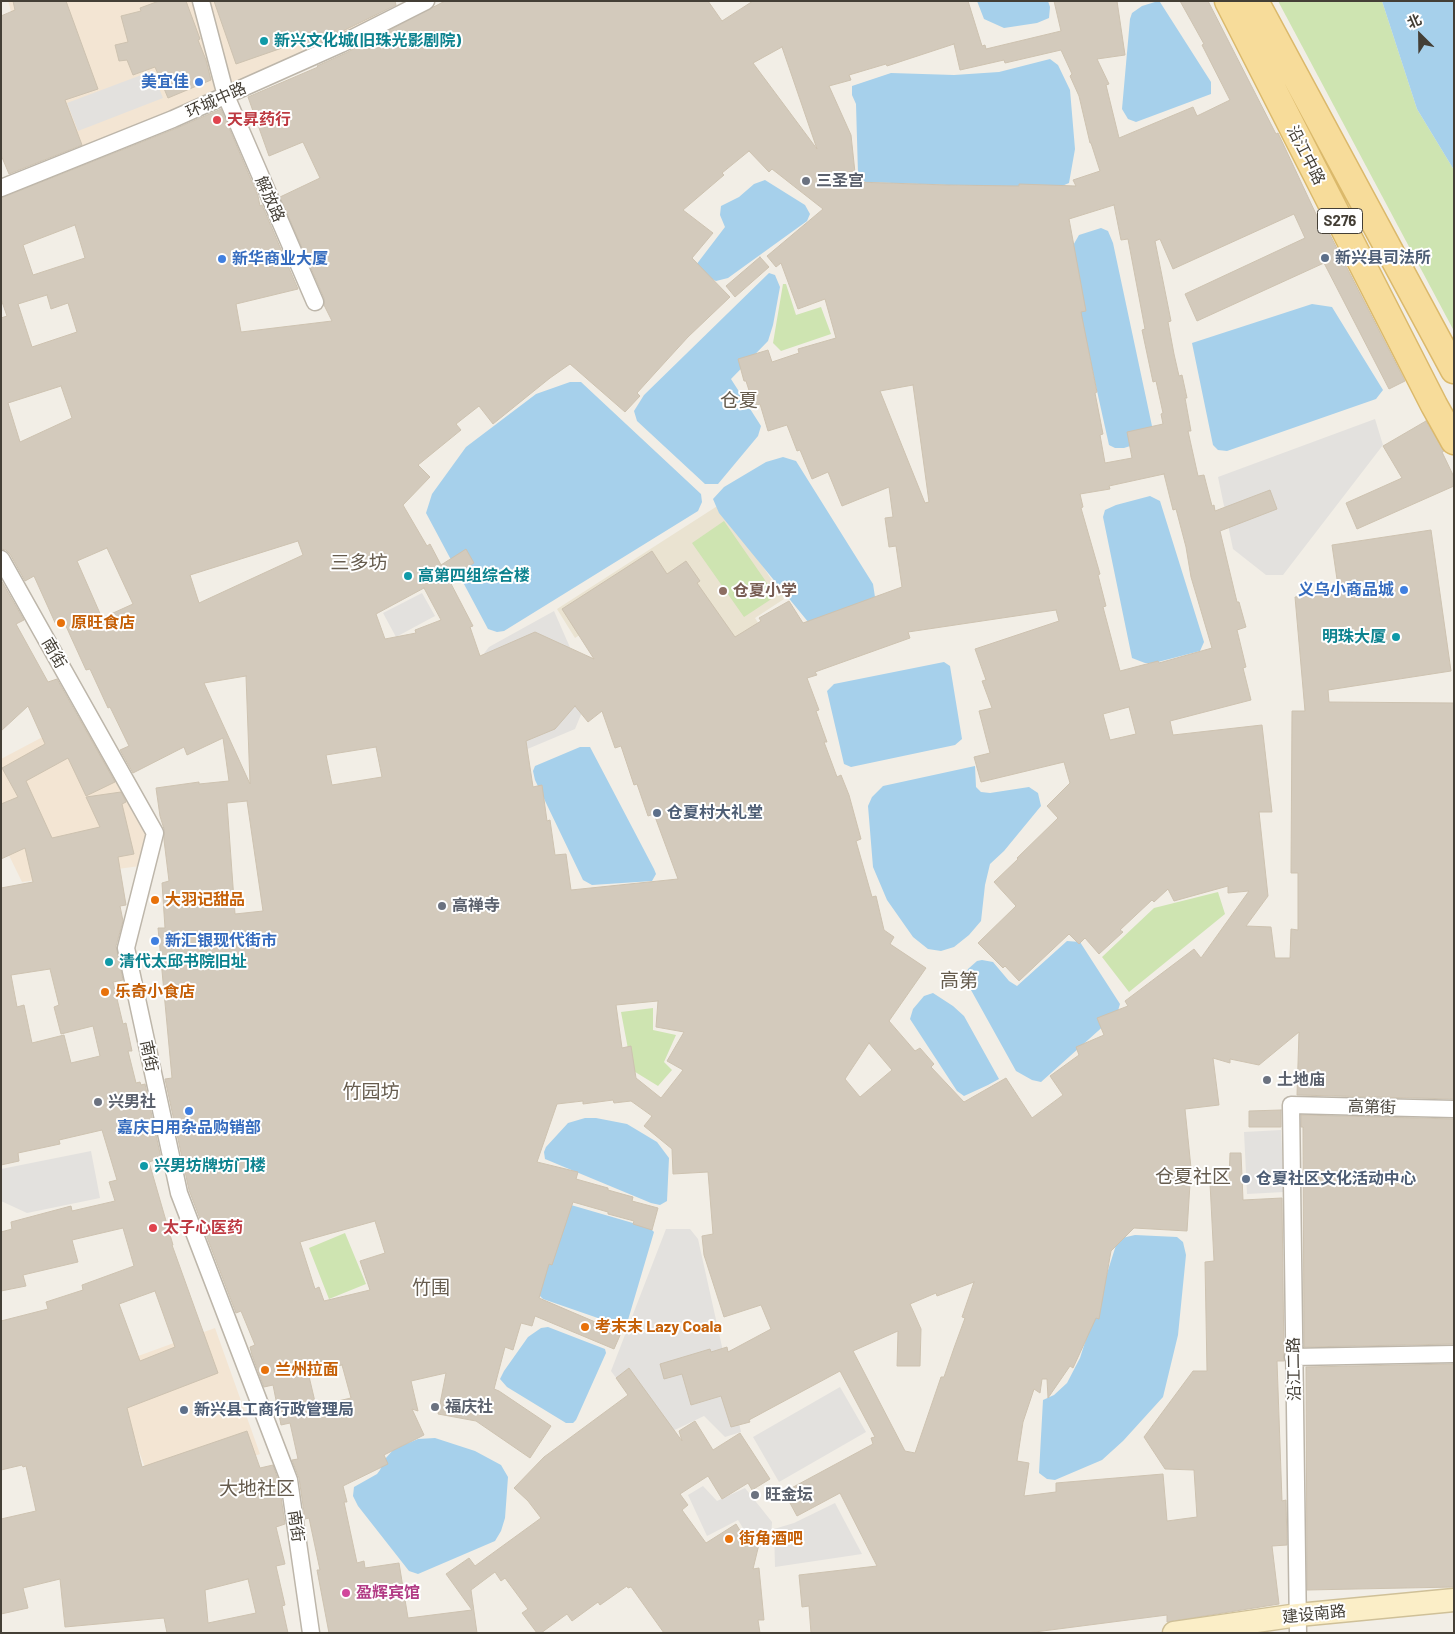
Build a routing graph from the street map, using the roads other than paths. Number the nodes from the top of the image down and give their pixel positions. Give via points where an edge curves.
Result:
1 (201, 1) edge
2 (426, 1) edge
3 (1228, 1) edge
4 (1255, 1) edge
5 (226, 96) junction
6 (1, 188) edge
7 (315, 302) dead end
8 (1454, 370) edge
9 (1434, 405) junction
10 (1454, 441) edge
11 (1454, 453) edge
12 (1, 559) edge
13 (1291, 1104) joint
14 (1454, 1109) edge
15 (1454, 1354) edge
16 (1293, 1357) junction
17 (1454, 1600) edge
18 (1298, 1624) edge
19 (312, 1633) edge
20 (1174, 1633) edge

1 - 5 street, 解放路
2 - 5 street, 环城中路
3 - 9 main road, 沿江中路 / S276
4 - 8 main road, 沿江中路 / S276
5 - 6 street, 环城中路
5 - 7 street, 解放路
9 - 10 main road, 沿江中路 / S276
9 - 11 street
12 - 19 street, 南街 via 155,833 126,948 179,1193 290,1480
13 - 14 street, 高第街
13 - 16 street, 沿江二路
15 - 16 street
16 - 18 street, 沿江二路
17 - 18 street, 建设南路
18 - 20 street, 建设南路

